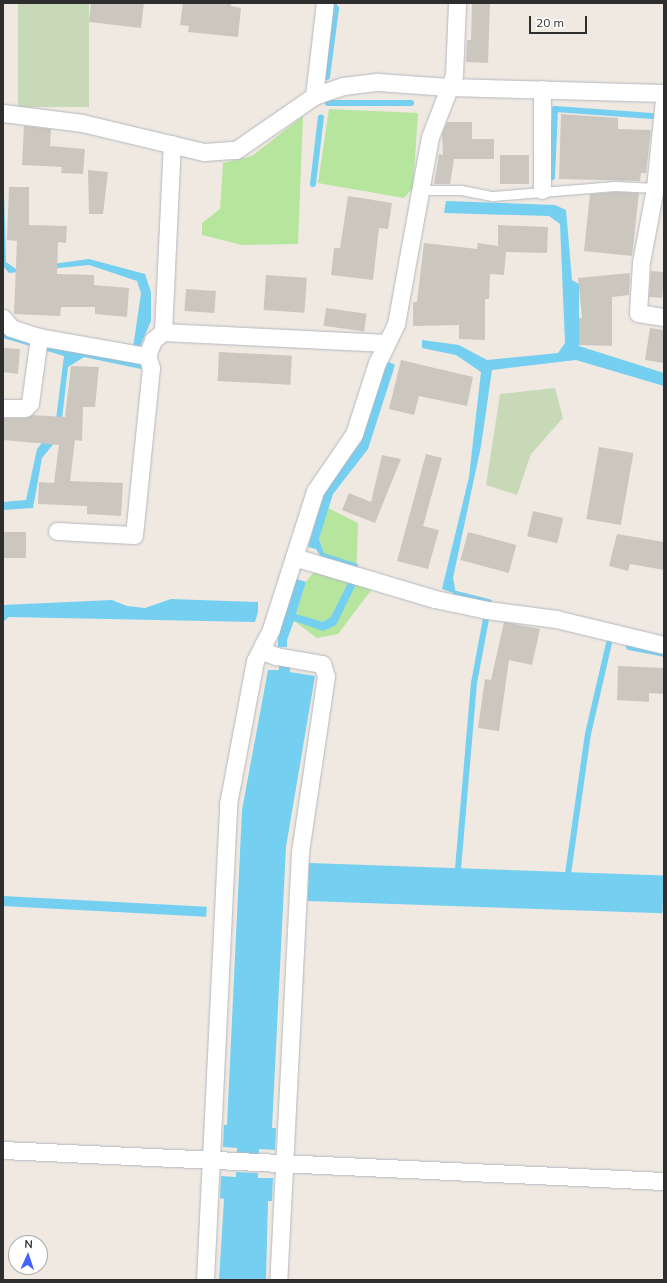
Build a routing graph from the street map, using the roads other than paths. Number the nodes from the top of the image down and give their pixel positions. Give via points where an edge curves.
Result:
1 (325, 3) edge
2 (457, 3) edge
3 (448, 87) junction
4 (542, 90) junction
5 (664, 93) edge
6 (314, 96) junction
7 (664, 99) edge
8 (3, 113) edge
9 (172, 144) junction
10 (654, 188) junction
11 (421, 190) junction
12 (542, 190) junction
13 (664, 317) edge
14 (3, 318) edge
15 (163, 332) junction
16 (38, 343) junction
17 (387, 344) junction
18 (147, 356) junction
19 (3, 408) edge
20 (57, 531) dead end
21 (294, 558) junction
22 (263, 645) junction
23 (664, 645) edge
24 (3, 1150) edge
25 (210, 1162) junction
26 (284, 1165) junction
27 (664, 1181) edge
28 (204, 1280) edge
29 (278, 1280) edge

1 - 6 street
2 - 3 street via 454,75
3 - 4 street
3 - 6 street via 378,82 343,86
3 - 11 street via 430,137
4 - 5 street
4 - 12 street
6 - 9 street via 236,150 204,152
7 - 10 street
8 - 9 street via 82,123
9 - 15 street
10 - 12 lane via 615,186
10 - 13 street via 641,262 638,313
11 - 12 lane via 461,190 493,196
11 - 17 street via 396,324
14 - 16 street via 11,328
15 - 17 street
15 - 18 street via 153,340
16 - 18 street
16 - 19 street via 30,403 25,408
17 - 21 street via 377,363 354,434 315,491
18 - 20 street via 152,368 134,535
21 - 22 street via 271,629
21 - 23 street via 435,599 487,610 556,619
22 - 25 street via 255,661 228,804
22 - 26 street via 268,653 276,656 322,664 326,676 300,852
24 - 25 street
25 - 26 street
25 - 28 street
26 - 27 street
26 - 29 street

